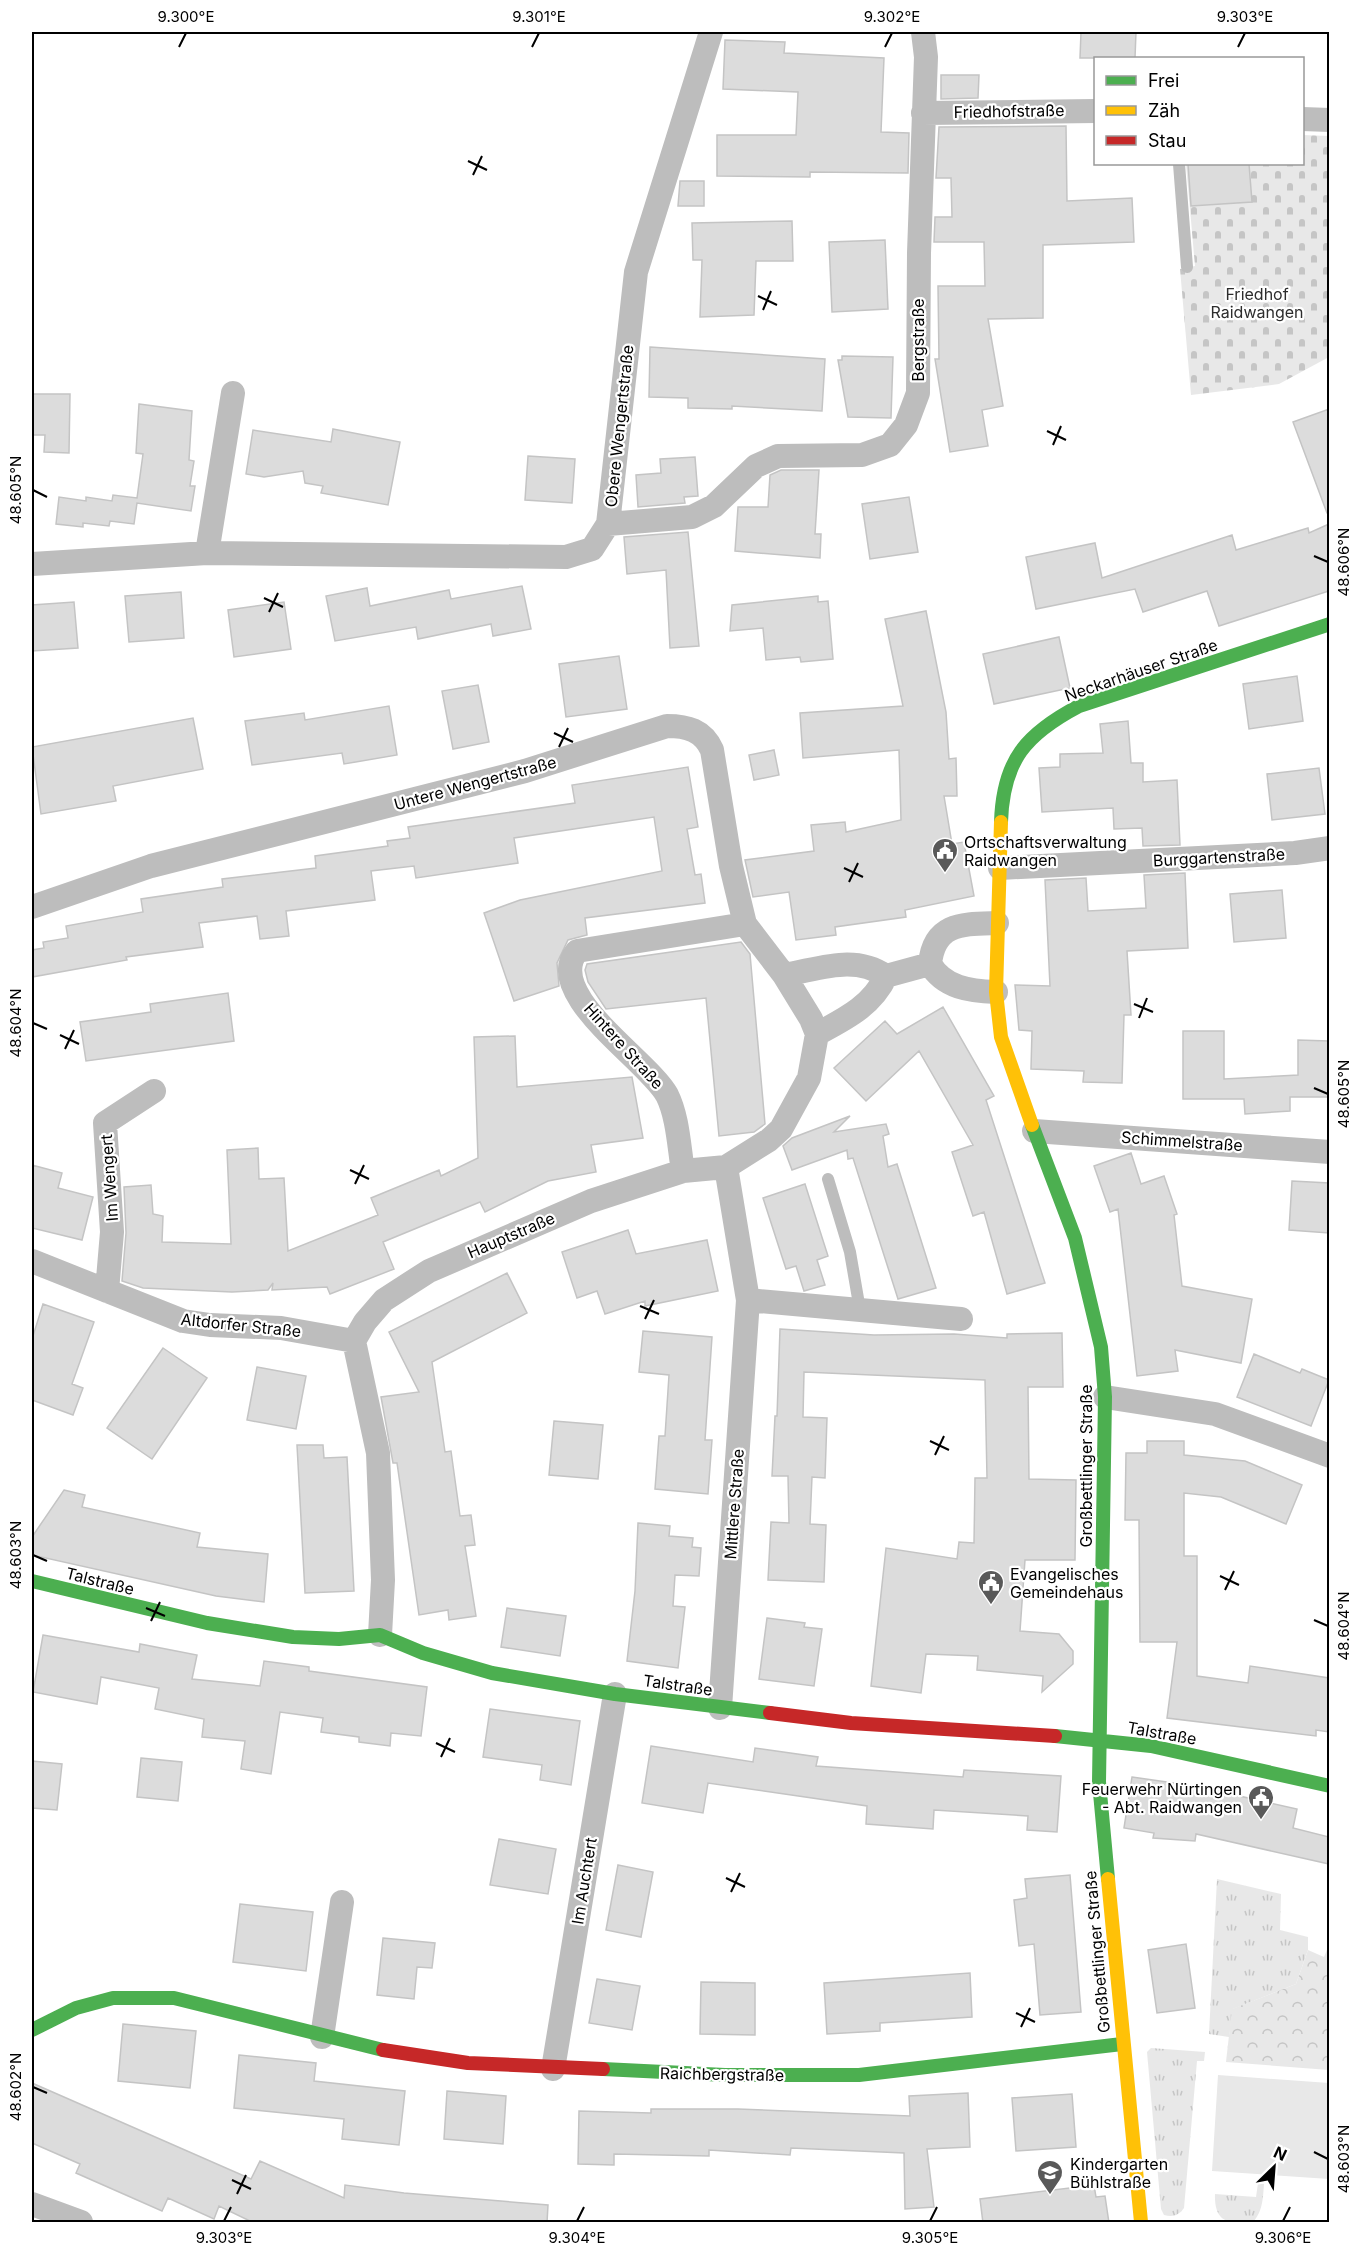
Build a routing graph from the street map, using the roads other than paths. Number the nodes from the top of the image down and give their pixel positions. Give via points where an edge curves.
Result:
1 (711, 32) edge
2 (923, 32) edge
3 (1094, 111) edge
4 (923, 113) junction
5 (1304, 119) edge
6 (1329, 120) edge
7 (1179, 165) edge
8 (1187, 267) dead end
9 (233, 393) dead end
10 (608, 524) junction
11 (207, 553) junction
12 (32, 564) edge
13 (1329, 624) edge
14 (1329, 848) edge
15 (999, 868) junction
16 (32, 908) edge
17 (997, 923) junction
18 (745, 924) junction
19 (930, 964) junction
20 (784, 975) junction
21 (886, 976) junction
22 (996, 992) junction
23 (817, 1034) junction
24 (154, 1091) dead end
25 (1034, 1131) junction
26 (1329, 1152) edge
27 (726, 1167) junction
28 (683, 1171) junction
29 (828, 1179) dead end
30 (32, 1261) edge
31 (107, 1291) junction
32 (748, 1300) junction
33 (860, 1310) junction
34 (961, 1319) dead end
35 (354, 1341) junction
36 (1105, 1397) junction
37 (1329, 1456) edge
38 (32, 1581) edge
39 (380, 1635) junction
40 (615, 1694) junction
41 (720, 1708) junction
42 (1099, 1739) junction
43 (1329, 1786) edge
44 (342, 1902) dead end
45 (32, 2030) edge
46 (322, 2037) junction
47 (1122, 2044) junction
48 (553, 2069) junction
49 (32, 2204) edge
50 (81, 2223) edge
51 (1141, 2223) edge

1 - 10 street, Obere Wengertstraße via 636,272
2 - 4 street, Bergstraße
3 - 4 street, Friedhofstraße
4 - 10 street, Bergstraße via 918,393 906,425 890,445 862,455 778,456 756,466 714,506 692,517
5 - 6 street
7 - 8 lane
9 - 11 street
10 - 11 street, Obere Wengertstraße via 592,549 566,557
11 - 12 street, Obere Wengertstraße
13 - 15 street, Neckarhäuser Straße via 1079,706 1047,723 1013,763 1002,803
14 - 15 street, Burggartenstraße
15 - 17 street, Großbettlinger Straße
16 - 18 street, Untere Wengertstraße via 151,866 525,771 667,726 686,726 707,740 712,750
17 - 19 street via 946,930 934,944
17 - 22 street, Großbettlinger Straße
18 - 20 street, Untere Wengertstraße
18 - 28 street, Hintere Straße via 577,951 570,960 568,973 588,1011 659,1082 668,1097
19 - 21 street
19 - 22 street via 940,977 957,986
20 - 21 street via 858,963 872,966
20 - 23 street, Untere Wengertstraße
21 - 23 street via 874,997
22 - 25 street, Großbettlinger Straße via 1001,1037
23 - 27 street, Hauptstraße via 809,1078 781,1129
24 - 31 street, Im Wengert via 105,1124 112,1232
25 - 26 street, Schimmelstraße
25 - 36 street, Großbettlinger Straße via 1076,1238 1101,1347
27 - 28 street, Hauptstraße
27 - 32 street, Mittlere Straße
28 - 35 street, Hauptstraße via 591,1201 429,1271 384,1300
29 - 33 lane via 850,1252
30 - 31 street, Altdorfer Straße
31 - 35 street, Altdorfer Straße via 183,1321 281,1328
32 - 33 street
32 - 41 street, Mittlere Straße
33 - 34 street
35 - 39 street via 378,1453 383,1580
36 - 37 street via 1215,1414
36 - 42 street, Großbettlinger Straße
38 - 39 street, Talstraße via 207,1623 293,1637 339,1640
39 - 40 street, Talstraße via 492,1674
40 - 41 street, Talstraße
40 - 48 street, Im Auchtert
41 - 42 street, Talstraße via 851,1723
42 - 43 street, Talstraße via 1151,1746
42 - 47 street, Großbettlinger Straße via 1098,1782
44 - 46 street
45 - 46 street, Raichbergstraße via 76,2008 113,1998 174,1998
46 - 48 street, Raichbergstraße via 423,2057
47 - 48 street, Raichbergstraße via 859,2075
47 - 51 street, Großbettlinger Straße
49 - 50 street

